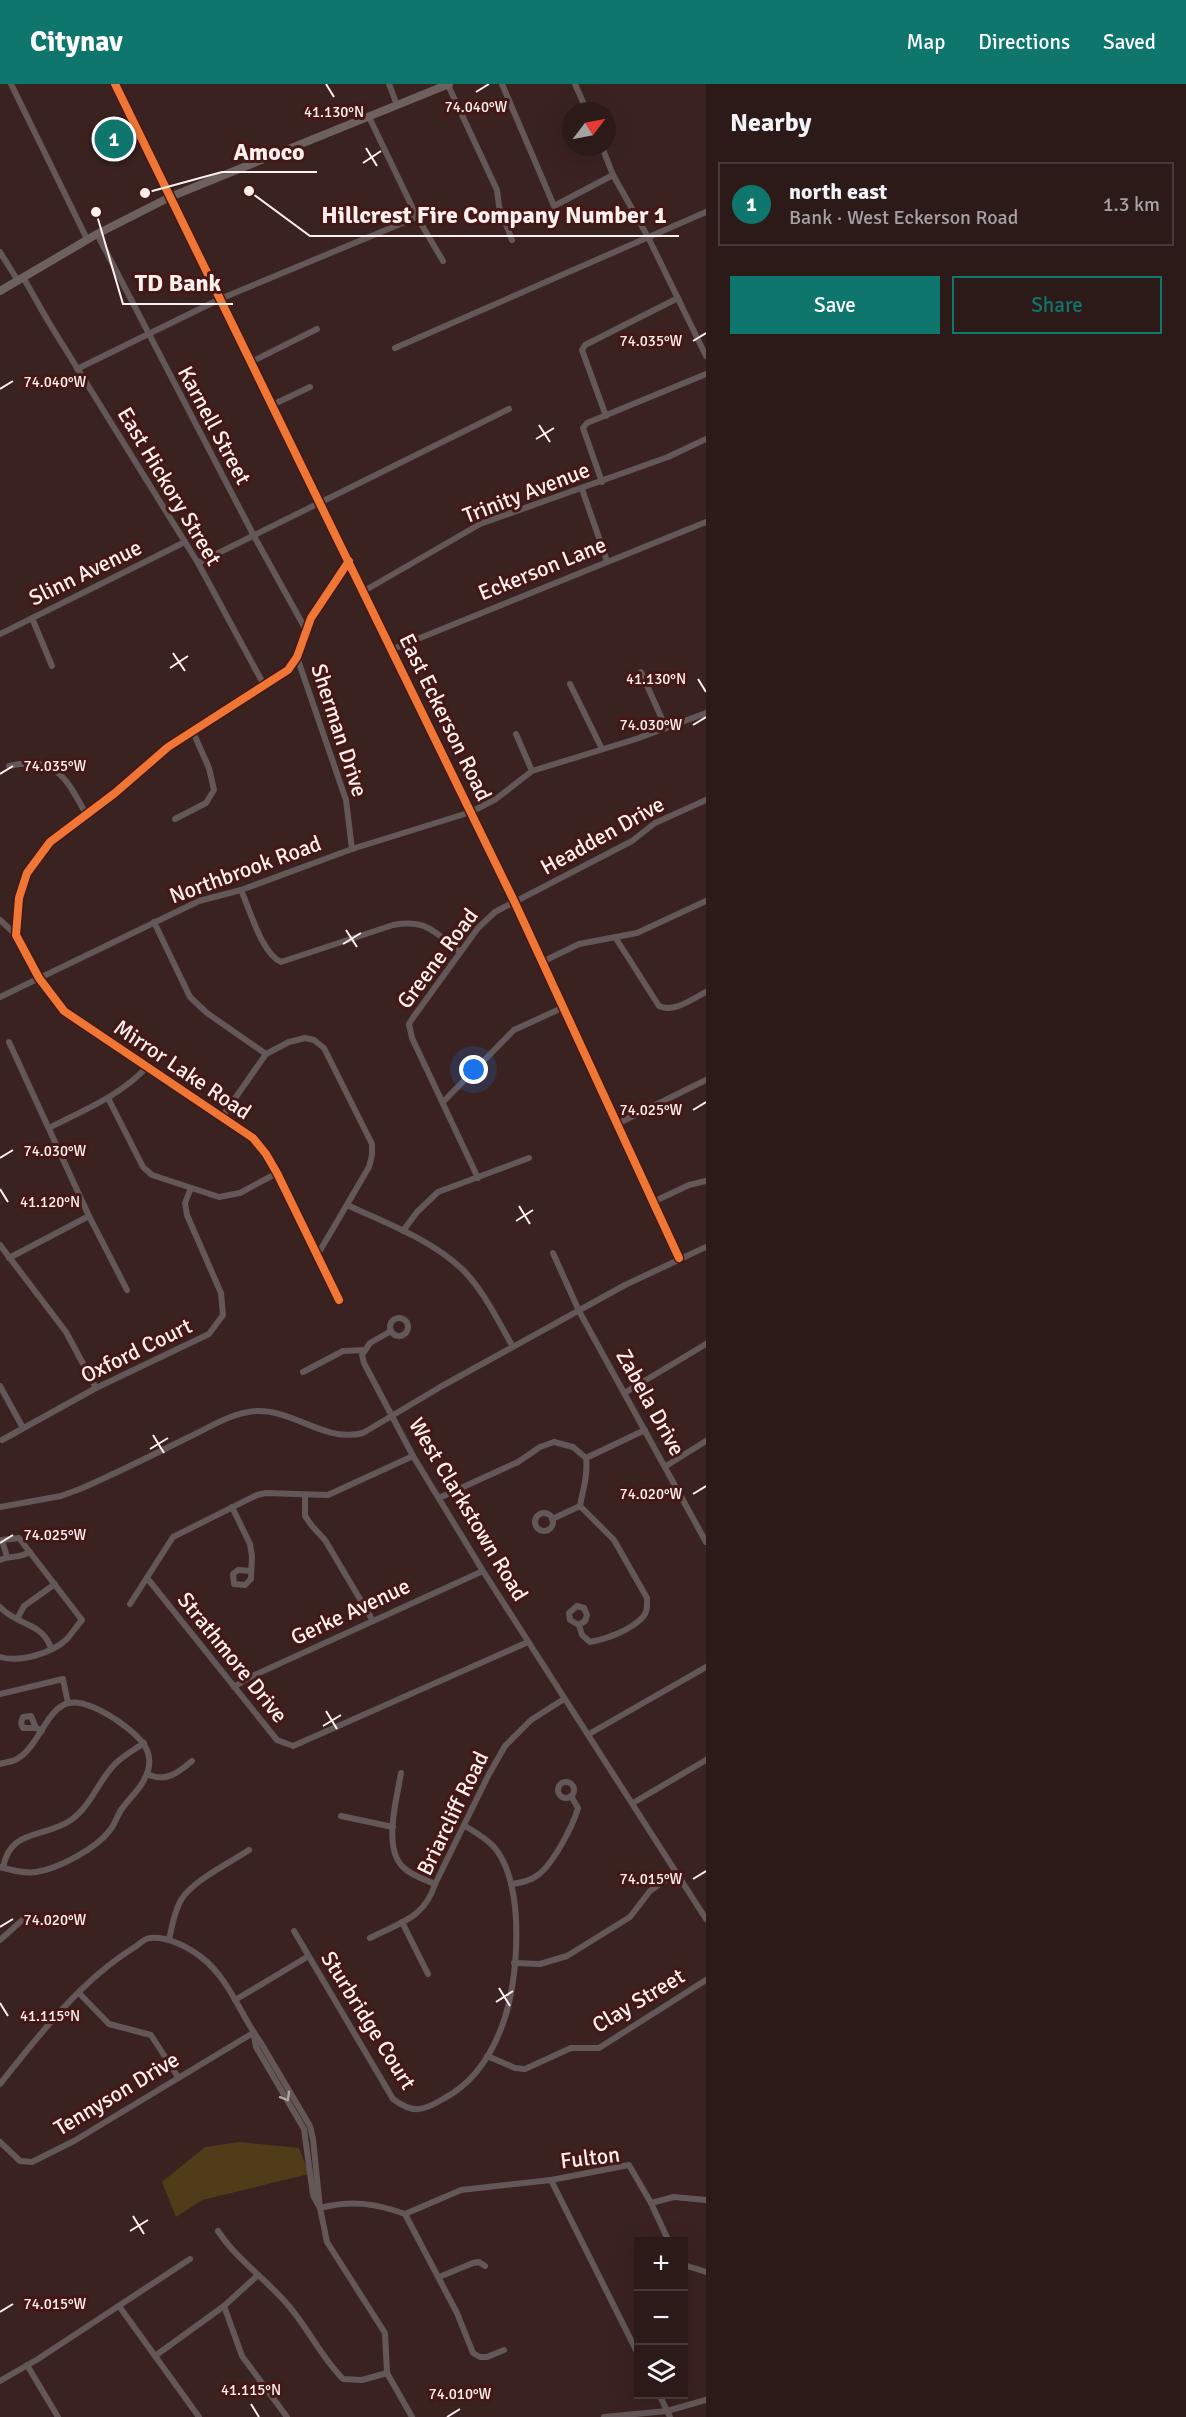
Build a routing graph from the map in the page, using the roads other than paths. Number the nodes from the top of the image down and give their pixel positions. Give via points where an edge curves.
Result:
1 (11, 84) edge
2 (115, 84) edge
3 (389, 84) edge
4 (449, 84) edge
5 (502, 84) edge
6 (575, 84) edge
7 (583, 102) edge
8 (397, 105) junction
9 (369, 117) junction
10 (606, 156) edge
11 (613, 175) junction
12 (170, 197) junction
13 (706, 212) edge
14 (417, 217) junction
15 (97, 234) junction
16 (648, 237) junction
17 (87, 239) junction
18 (512, 240) dead end
19 (0, 252) edge
20 (443, 261) dead end
21 (21, 279) junction
22 (0, 291) edge
23 (678, 298) junction
24 (220, 299) junction
25 (317, 329) dead end
26 (148, 335) junction
27 (395, 348) dead end
28 (706, 356) edge
29 (251, 362) junction
30 (77, 369) junction
31 (706, 374) edge
32 (310, 387) dead end
33 (272, 405) junction
34 (509, 409) dead end
35 (606, 416) junction
36 (706, 439) edge
37 (602, 482) junction
38 (582, 489) junction
39 (319, 502) junction
40 (706, 522) edge
41 (254, 536) junction
42 (185, 543) junction
43 (348, 561) junction
44 (607, 561) junction
45 (198, 563) junction
46 (364, 591) junction
47 (32, 618) junction
48 (306, 630) junction
49 (0, 633) edge
50 (393, 648) junction
51 (297, 657) junction
52 (52, 666) dead end
53 (641, 672) dead end
54 (570, 684) dead end
55 (264, 685) junction
56 (706, 713) edge
57 (666, 728) junction
58 (193, 732) junction
59 (516, 734) dead end
60 (602, 749) junction
61 (9, 766) dead end
62 (532, 771) junction
63 (706, 800) edge
64 (471, 812) junction
65 (86, 814) junction
66 (175, 819) dead end
67 (352, 849) junction
68 (241, 890) junction
69 (706, 901) edge
70 (515, 903) junction
71 (0, 920) edge
72 (154, 922) junction
73 (16, 935) junction
74 (615, 937) junction
75 (460, 952) junction
76 (542, 962) junction
77 (39, 978) junction
78 (706, 992) edge
79 (0, 997) edge
80 (564, 1007) junction
81 (9, 1042) dead end
82 (266, 1053) junction
83 (148, 1066) junction
84 (706, 1080) edge
85 (108, 1098) junction
86 (443, 1102) junction
87 (222, 1117) junction
88 (617, 1124) junction
89 (49, 1128) junction
90 (529, 1158) dead end
91 (277, 1173) junction
92 (478, 1178) junction
93 (706, 1181) edge
94 (191, 1188) junction
95 (653, 1202) junction
96 (347, 1205) junction
97 (89, 1216) junction
98 (403, 1231) junction
99 (0, 1245) edge
100 (706, 1247) edge
101 (318, 1254) junction
102 (553, 1254) dead end
103 (9, 1258) junction
104 (679, 1258) junction
105 (127, 1290) dead end
106 (339, 1300) dead end
107 (579, 1311) junction
108 (391, 1331) dead end
109 (706, 1344) edge
110 (513, 1347) junction
111 (365, 1350) junction
112 (303, 1372) dead end
113 (0, 1386) edge
114 (96, 1388) junction
115 (626, 1392) junction
116 (393, 1416) junction
117 (23, 1428) junction
118 (645, 1430) junction
119 (2, 1440) dead end
120 (706, 1441) edge
121 (413, 1456) junction
122 (586, 1458) junction
123 (666, 1466) junction
124 (305, 1496) junction
125 (439, 1498) junction
126 (580, 1506) junction
127 (0, 1507) edge
128 (232, 1507) junction
129 (552, 1519) dead end
130 (706, 1542) edge
131 (30, 1551) junction
132 (7, 1557) junction
133 (0, 1560) edge
134 (251, 1571) dead end
135 (483, 1571) junction
136 (147, 1578) junction
137 (55, 1584) junction
138 (130, 1605) dead end
139 (1, 1610) edge
140 (17, 1619) junction
141 (373, 1621) junction
142 (579, 1625) dead end
143 (528, 1642) junction
144 (51, 1648) junction
145 (0, 1658) edge
146 (706, 1666) edge
147 (234, 1688) junction
148 (0, 1694) edge
149 (564, 1699) junction
150 (68, 1703) junction
151 (589, 1734) junction
152 (144, 1743) junction
153 (192, 1761) dead end
154 (705, 1762) edge
155 (0, 1764) edge
156 (401, 1773) dead end
157 (147, 1774) junction
158 (571, 1796) dead end
159 (633, 1803) junction
160 (340, 1816) dead end
161 (465, 1826) junction
162 (393, 1827) junction
163 (249, 1850) dead end
164 (2, 1868) edge
165 (675, 1873) junction
166 (435, 1884) junction
167 (511, 1884) junction
168 (27, 1916) dead end
169 (706, 1920) edge
170 (402, 1922) junction
171 (294, 1931) dead end
172 (370, 1938) dead end
173 (0, 1940) edge
174 (169, 1940) junction
175 (307, 1957) junction
176 (514, 1963) junction
177 (428, 1974) dead end
178 (706, 1980) edge
179 (79, 1993) junction
180 (236, 2000) junction
181 (254, 2034) junction
182 (487, 2056) junction
183 (178, 2077) junction
184 (0, 2084) edge
185 (0, 2142) edge
186 (551, 2180) junction
187 (706, 2200) edge
188 (651, 2203) junction
189 (320, 2208) junction
190 (405, 2214) junction
191 (218, 2231) dead end
192 (667, 2237) edge
193 (190, 2259) dead end
194 (485, 2266) dead end
195 (688, 2266) edge
196 (706, 2272) edge
197 (258, 2275) junction
198 (439, 2277) junction
199 (119, 2306) junction
200 (224, 2306) junction
201 (634, 2345) edge
202 (504, 2350) dead end
203 (155, 2356) junction
204 (27, 2365) junction
205 (387, 2373) junction
206 (0, 2381) edge
207 (660, 2399) edge
208 (706, 2400) edge
209 (668, 2414) edge
210 (58, 2417) edge
211 (199, 2417) edge
212 (287, 2417) edge
213 (412, 2417) edge
214 (604, 2417) edge

1 - 17 street
2 - 12 street, East Eckerson Road
3 - 8 street
4 - 8 main road
4 - 18 street via 497,190
5 - 11 street via 554,206
6 - 7 street
8 - 9 main road
9 - 12 main road
9 - 14 street
10 - 11 street
11 - 16 street
12 - 15 main road
12 - 24 street, East Eckerson Road
13 - 16 street
14 - 20 street
14 - 24 street
15 - 17 main road
15 - 26 street, Karnell Street
16 - 23 street
16 - 27 street
17 - 21 main road
19 - 21 street, East Hickory Street
21 - 22 main road
21 - 30 street, East Hickory Street
23 - 28 street
23 - 35 street via 585,345 582,350
24 - 26 street
24 - 29 street, East Eckerson Road
25 - 29 street
26 - 30 street
26 - 41 street, Karnell Street
29 - 33 street, East Eckerson Road
30 - 42 street, East Hickory Street
31 - 35 street
32 - 33 street
33 - 39 street, East Eckerson Road
34 - 39 street
35 - 37 street via 583,428
36 - 37 street, Trinity Avenue via 668,458
37 - 38 street, Trinity Avenue
38 - 44 street
38 - 46 street, Trinity Avenue via 480,524
39 - 41 street
39 - 43 street, East Eckerson Road
40 - 44 street, Eckerson Lane
41 - 45 street
41 - 48 street, Karnell Street
42 - 45 street, East Hickory Street
42 - 47 street, Slinn Avenue
43 - 46 street, East Eckerson Road
43 - 48 street
44 - 50 street, Eckerson Lane
45 - 55 street, East Hickory Street
46 - 50 street, East Eckerson Road
47 - 49 street, Slinn Avenue
47 - 52 street
48 - 51 street
50 - 64 street, East Eckerson Road
51 - 55 street via 288,670
51 - 67 street, Sherman Drive via 346,800
53 - 57 street
54 - 60 street
55 - 58 street
56 - 57 street
57 - 60 street
58 - 65 street via 166,748
58 - 66 street via 214,790 206,803
59 - 62 street
60 - 62 street
61 - 65 street via 36,762 63,776
62 - 64 street, Northbrook Road via 496,799
63 - 70 street, Headden Drive via 655,823 632,842
64 - 67 street, Northbrook Road
64 - 70 street, East Eckerson Road
65 - 73 street via 50,842 27,873 19,898
67 - 68 street, Northbrook Road
68 - 72 street, Northbrook Road via 199,901
68 - 75 street via 266,949 281,962 411,922 426,925
69 - 74 street via 637,933
70 - 75 street, Greene Road via 487,918
70 - 76 street, East Eckerson Road
71 - 73 street
72 - 77 street, Northbrook Road
72 - 82 street via 190,997
73 - 77 street, Mirror Lake Road
74 - 76 street via 579,945
74 - 78 street via 659,1006 673,1008
75 - 86 street, Greene Road via 410,1024 412,1038
76 - 80 street, East Eckerson Road
77 - 79 street, Northbrook Road
77 - 83 street, Mirror Lake Road via 64,1011
80 - 86 street via 514,1030
80 - 88 street, East Eckerson Road
81 - 89 street
82 - 87 street
82 - 96 street via 305,1038 319,1044 329,1058 372,1144 369,1167
83 - 85 street
83 - 87 street, Mirror Lake Road
84 - 88 street
85 - 89 street
85 - 94 street via 143,1167 152,1175
86 - 92 street, Greene Road
87 - 91 street, Mirror Lake Road via 254,1138
88 - 95 street, East Eckerson Road
89 - 97 street
90 - 92 street
91 - 94 street via 240,1193 219,1197
91 - 101 street, Mirror Lake Road
92 - 98 street via 438,1192
93 - 95 street
94 - 114 street, Oxford Court via 185,1203 187,1215 221,1293 223,1315 209,1334
95 - 104 street, East Eckerson Road
96 - 98 street
96 - 101 street
97 - 103 street
97 - 105 street
98 - 110 street via 463,1270
99 - 103 street
100 - 104 street, West Clarkstown Road
101 - 106 street, Mirror Lake Road
102 - 107 street, Zabela Drive
103 - 114 street via 66,1332
104 - 107 street, West Clarkstown Road
107 - 110 street, West Clarkstown Road
107 - 115 street, Zabela Drive
108 - 111 street
109 - 115 street
110 - 116 street, West Clarkstown Road
111 - 112 street via 343,1351
111 - 116 street via 364,1363
113 - 117 street
114 - 117 street, Oxford Court
115 - 118 street, Zabela Drive
116 - 121 street, West Clarkstown Road
116 - 127 street via 351,1436 327,1432 280,1413 240,1414 80,1489
117 - 119 street, Oxford Court
118 - 122 street
118 - 123 street, Zabela Drive
120 - 123 street
121 - 124 street via 328,1495
121 - 125 street, West Clarkstown Road
122 - 125 street via 573,1447 554,1442
122 - 126 street via 588,1477
123 - 130 street, Zabela Drive
124 - 128 street via 266,1493
124 - 141 street via 305,1516 325,1540
125 - 135 street, West Clarkstown Road
126 - 129 street
126 - 142 street via 614,1540 647,1599 647,1609 632,1625 602,1640 590,1642
128 - 134 street via 250,1544
128 - 136 street via 173,1537
131 - 132 street via 14,1559
131 - 132 street via 20,1538 2,1540
131 - 137 street
132 - 133 street
135 - 141 street, Gerke Avenue
135 - 143 street, West Clarkstown Road
136 - 138 street
136 - 147 street, Strathmore Drive
137 - 140 street via 24,1606
137 - 144 street via 82,1620 66,1639
139 - 140 street
140 - 144 street via 40,1630
141 - 147 street, Gerke Avenue
143 - 147 street, Strathmore Drive via 293,1746 278,1740
143 - 149 street, West Clarkstown Road
144 - 145 street via 19,1659
146 - 151 street
148 - 150 street via 63,1679
149 - 151 street, West Clarkstown Road
149 - 161 street, Briarcliff Road via 531,1720 506,1746
150 - 152 street via 105,1713 136,1733
150 - 155 street via 60,1706 39,1729 29,1749 17,1760
151 - 159 street, West Clarkstown Road
152 - 157 street via 149,1761
152 - 164 street via 114,1764 79,1814 11,1846
153 - 157 street via 165,1778
154 - 159 street
156 - 162 street
157 - 164 street via 110,1830 84,1853 35,1873
158 - 167 street via 578,1808 575,1819 545,1869 525,1882
159 - 165 street, West Clarkstown Road
160 - 162 street
161 - 166 street, Briarcliff Road
161 - 167 street via 495,1848
162 - 166 street via 392,1849 401,1865
163 - 174 street via 182,1898
165 - 169 street, West Clarkstown Road
165 - 176 street via 650,1891 630,1917 567,1956 540,1964
166 - 170 street, Briarcliff Road via 430,1900 420,1912
167 - 176 street via 516,1921
168 - 173 street
170 - 172 street, Briarcliff Road
170 - 177 street
171 - 175 street, Sturbridge Court
174 - 179 street via 149,1938 116,1958
174 - 180 street via 212,1966
175 - 180 street
175 - 182 street, Sturbridge Court via 393,2099 404,2107 426,2109 459,2090
176 - 182 street via 502,2026
178 - 182 street, Clay Street via 599,2048 570,2048 525,2069
179 - 183 street via 109,2024 151,2036
179 - 184 street
180 - 181 street
181 - 183 street, Tennyson Drive
181 - 189 street via 256,2047 304,2129 313,2195
183 - 185 street, Tennyson Drive via 83,2136 32,2162 20,2161
186 - 188 street, Fulton via 629,2165
186 - 190 street via 461,2190
186 - 201 street
187 - 188 street via 674,2197
188 - 192 street
189 - 190 street via 343,2202 384,2206
189 - 205 street via 327,2242 385,2333
190 - 198 street
191 - 197 street
193 - 199 street
194 - 198 street via 473,2263
195 - 196 street
197 - 200 street
197 - 205 street via 290,2307 343,2379 362,2380
198 - 202 street via 473,2353 487,2357
199 - 203 street
199 - 204 street
200 - 203 street
200 - 212 street via 242,2356
203 - 211 street
204 - 206 street
204 - 210 street
205 - 213 street
207 - 209 street
208 - 209 street
209 - 214 street

